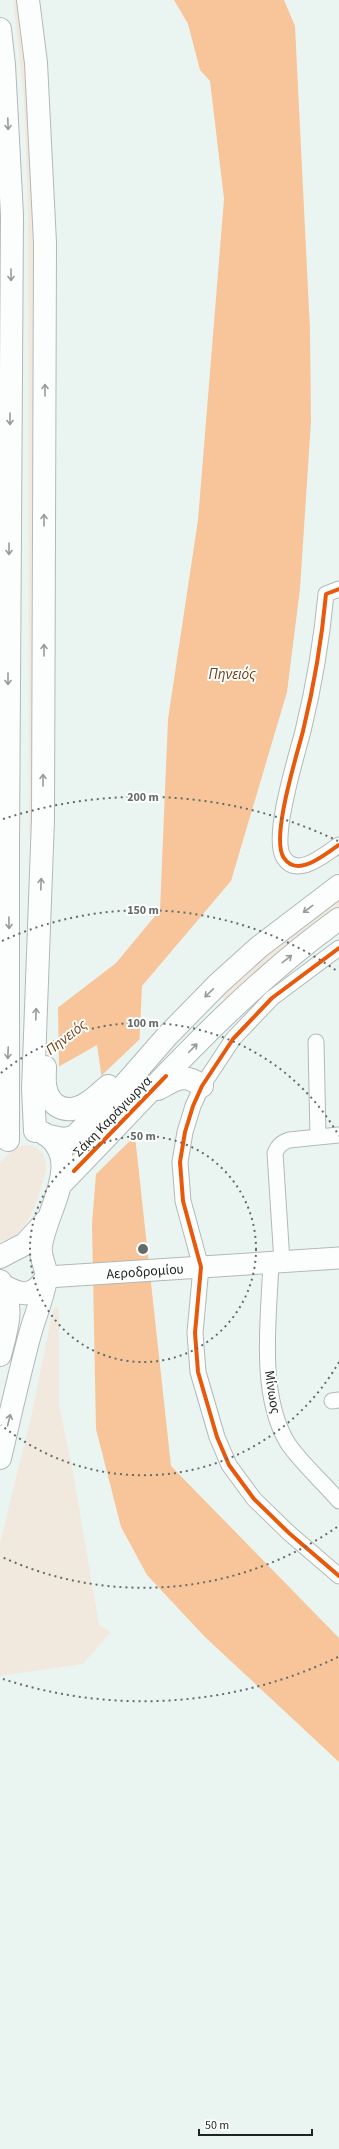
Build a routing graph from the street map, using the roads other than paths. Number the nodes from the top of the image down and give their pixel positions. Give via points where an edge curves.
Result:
1 (28, 0) edge
2 (0, 29) edge
3 (339, 589) edge
4 (339, 844) edge
5 (339, 886) edge
6 (339, 919) edge
7 (339, 948) edge
8 (316, 1042) dead end
9 (141, 1065) junction
10 (166, 1080) junction
11 (202, 1086) junction
12 (39, 1092) junction
13 (42, 1134) junction
14 (339, 1135) edge
15 (318, 1137) junction
16 (4, 1143) edge
17 (67, 1178) junction
18 (49, 1217) junction
19 (0, 1257) edge
20 (339, 1258) edge
21 (276, 1262) junction
22 (199, 1267) junction
23 (47, 1277) junction
24 (1, 1283) edge
25 (0, 1355) edge
26 (0, 1458) edge
27 (339, 1501) edge
28 (339, 1576) edge

12 -> 1 main road via 35,1039 43,819 45,243 36,70
2 -> 16 main road via 5,73 12,215 9,1026 8,1106
3 - 4 street via 326,594 303,731 287,789 280,848 283,858 290,864 299,866 310,864
5 -> 9 main road, Σάκη Καράγιωργα via 259,947 218,984
10 -> 6 main road, Σάκη Καράγιωργα via 239,1000
7 - 11 street via 291,982 257,1011 233,1039
8 - 15 street
9 - 12 main road via 120,1075 92,1100 74,1109 59,1106
9 - 13 main road, Σάκη Καράγιωργα via 74,1137 63,1139
10 - 11 main road via 186,1078
10 - 17 main road, Σάκη Καράγιωργα
11 - 22 street via 184,1132 180,1162 183,1201
12 - 13 main road
13 - 16 main road via 24,1133
13 - 17 main road via 56,1144
14 - 15 street
15 - 21 street, Μίνωος via 282,1142 275,1153
17 - 18 main road
18 - 19 main road via 25,1244
18 - 23 main road via 40,1251
20 - 21 main road, Αεροδρομίου
21 - 22 main road, Αεροδρομίου
21 - 27 street, Μίνωος via 268,1359 278,1424 287,1442
22 - 23 main road, Αεροδρομίου
22 - 28 street via 196,1358 202,1389 229,1465 270,1516
23 - 24 main road via 35,1291 28,1293 18,1293
26 -> 23 main road via 30,1334
24 - 25 main road via 9,1305

